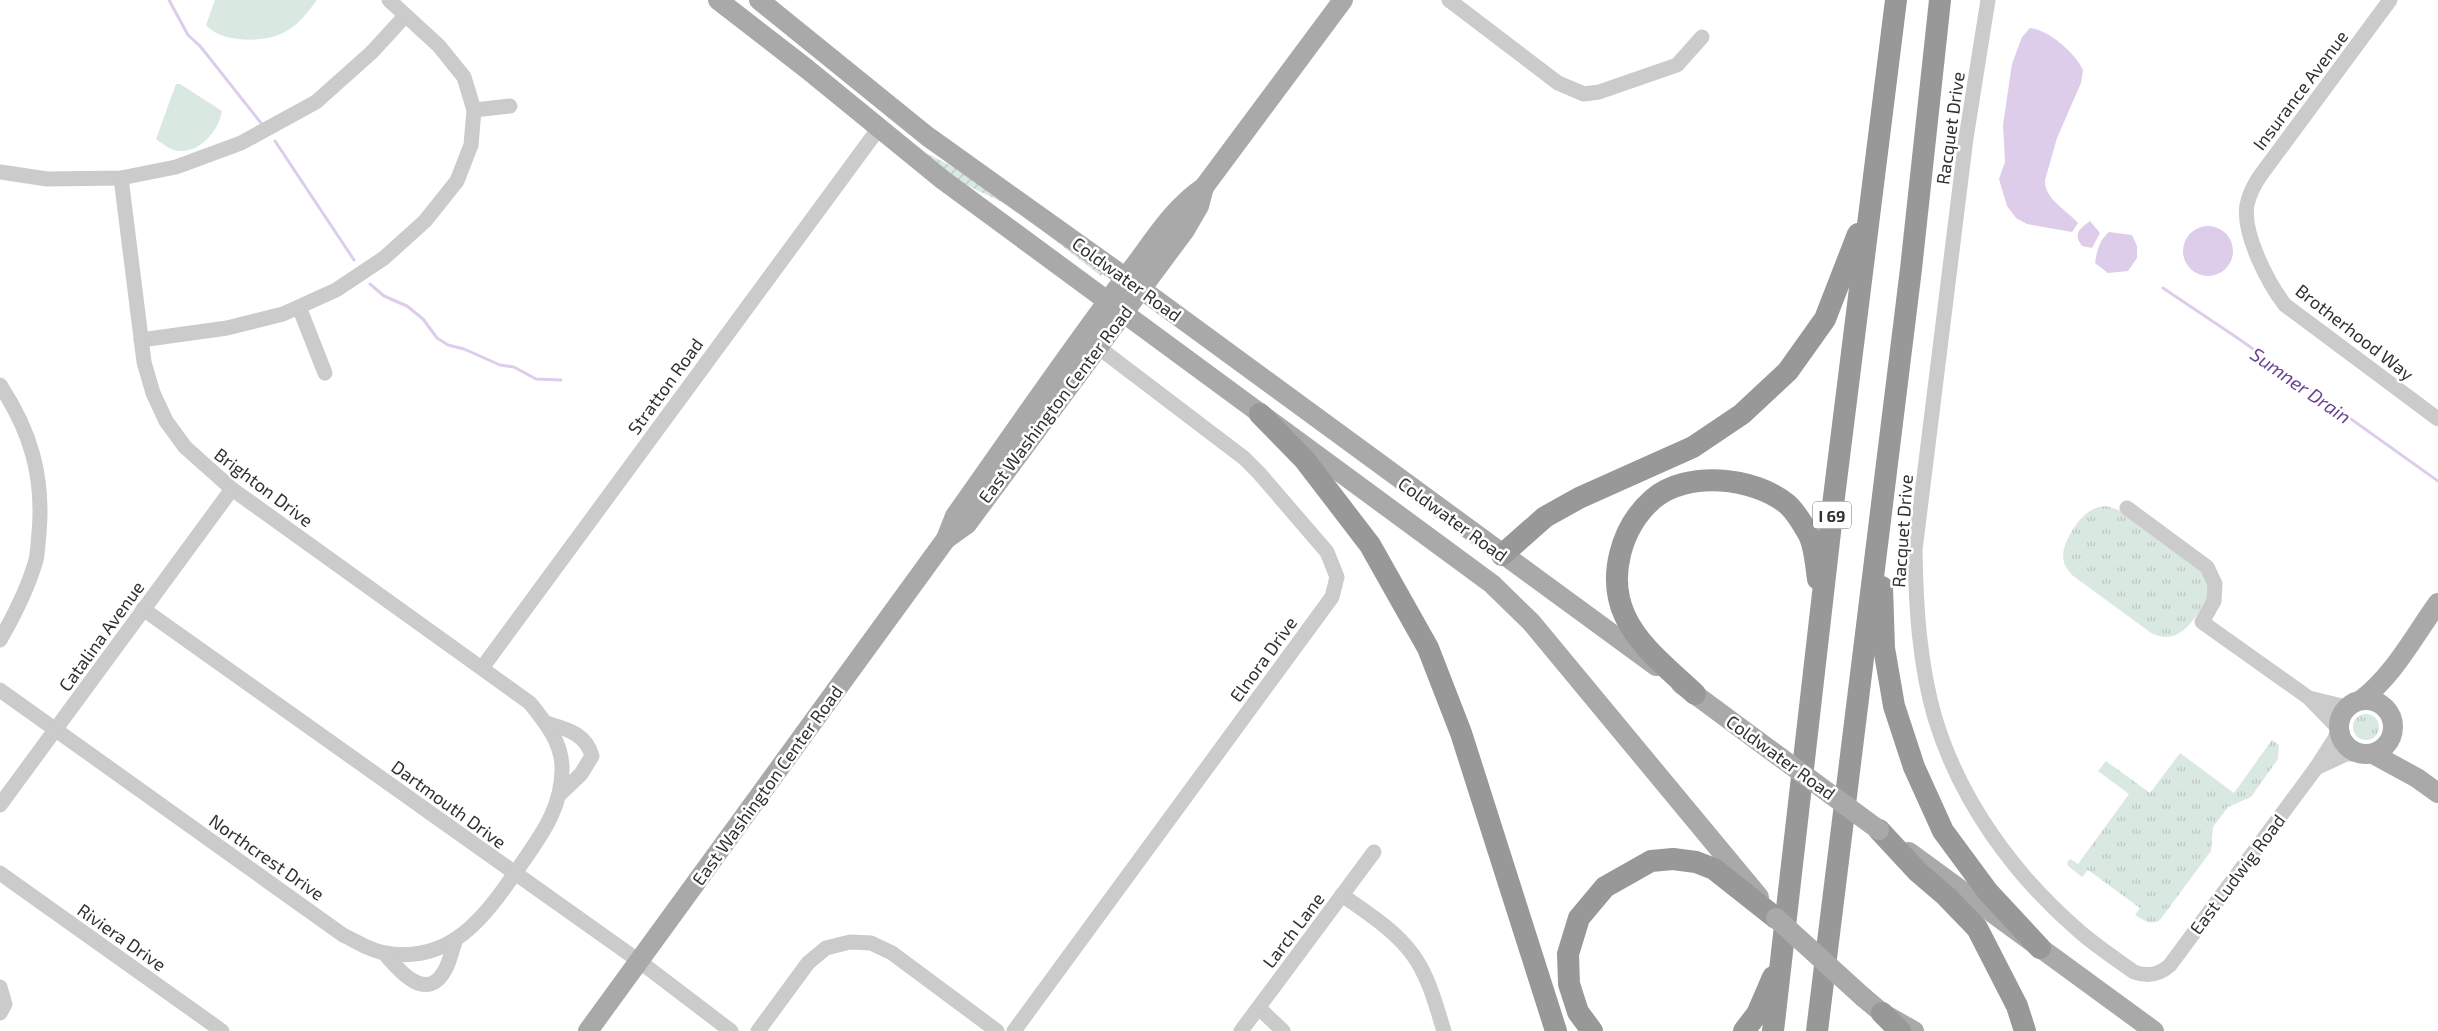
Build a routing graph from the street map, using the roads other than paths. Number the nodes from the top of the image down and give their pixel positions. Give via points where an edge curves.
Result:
1 (389, 0) edge
2 (718, 0) edge
3 (759, 0) edge
4 (1343, 0) edge
5 (1449, 0) edge
6 (1896, 0) edge
7 (1940, 0) edge
8 (1988, 0) edge
9 (2390, 0) edge
10 (405, 16) junction
11 (1702, 37) dead end
12 (807, 68) junction
13 (510, 106) dead end
14 (893, 108) junction
15 (474, 110) junction
16 (879, 128) junction
17 (968, 165) junction
18 (0, 172) edge
19 (121, 178) junction
20 (1875, 178) junction
21 (2247, 206) joint
22 (1133, 284) junction
23 (299, 306) junction
24 (1115, 307) junction
25 (141, 340) junction
26 (1098, 347) junction
27 (325, 372) dead end
28 (0, 385) edge
29 (6, 408) edge
30 (1260, 414) junction
31 (2438, 419) edge
32 (232, 489) junction
33 (2127, 508) dead end
34 (1880, 514) junction
35 (946, 539) junction
36 (1502, 555) junction
37 (2438, 603) edge
38 (143, 609) junction
39 (1820, 624) junction
40 (0, 640) edge
41 (2396, 665) junction
42 (482, 668) junction
43 (0, 690) edge
44 (1696, 694) junction
45 (2309, 698) junction
46 (2356, 702) junction
47 (546, 722) junction
48 (2393, 726) junction
49 (56, 729) junction
50 (2339, 729) junction
51 (2366, 754) junction
52 (2316, 768) junction
53 (2417, 778) junction
54 (2438, 793) edge
55 (559, 794) junction
56 (0, 805) edge
57 (1879, 830) junction
58 (1374, 852) dead end
59 (0, 873) edge
60 (514, 874) junction
61 (1740, 882) junction
62 (1342, 895) junction
63 (1776, 918) joint
64 (455, 942) junction
65 (2040, 948) junction
66 (384, 953) junction
67 (638, 961) junction
68 (1782, 961) junction
69 (2154, 975) joint
70 (0, 987) edge
71 (1259, 1008) junction
72 (0, 1013) edge
73 (1882, 1013) junction
74 (222, 1031) edge
75 (588, 1031) edge
76 (731, 1031) edge
77 (758, 1031) edge
78 (998, 1031) edge
79 (1014, 1031) edge
80 (1241, 1031) edge
81 (1283, 1031) edge
82 (1444, 1031) edge
83 (1556, 1031) edge
84 (1592, 1031) edge
85 (1744, 1031) edge
86 (1773, 1031) edge
87 (1817, 1031) edge
88 (1900, 1031) edge
89 (1914, 1031) edge
90 (2025, 1031) edge
91 (2154, 1031) edge

1 - 10 street
2 - 12 main road, Coldwater Road
3 - 14 main road, Coldwater Road
4 - 22 main road, East Washington Center Road via 1204,187 1168,219
5 - 11 street via 1558,83 1584,94 1599,92 1677,65
6 - 20 highway, I 69
7 - 34 highway
8 - 69 street, Racquet Drive via 1966,138 1915,550 1916,606 1923,664 1935,718 1961,785 1995,841 2080,932 2134,972 2143,976
9 - 21 street, Insurance Avenue via 2260,176
10 - 15 street via 439,46 464,77
10 - 19 street via 372,52 316,102 241,144 176,167
12 - 14 main road via 817,69 880,108
12 - 16 main road, Coldwater Road
13 - 15 street
14 - 17 main road, Coldwater Road
15 - 23 street via 471,145 457,181 425,221 384,258 336,290
16 - 17 main road via 886,126 899,130 920,146 956,164
16 - 24 main road, Coldwater Road via 943,180
16 - 42 street, Stratton Road
17 - 22 main road, Coldwater Road
18 - 19 street via 47,179
19 - 25 street, Brighton Drive
20 - 36 highway via 1854,249 1825,319 1788,370 1742,414 1693,447 1545,517
20 - 39 highway, I 69
21 - 31 street, Brotherhood Way via 2251,239 2273,290 2285,305
22 - 24 main road, East Washington Center Road
22 - 36 main road, Coldwater Road
23 - 25 street via 283,314 227,328
23 - 27 street
24 - 26 main road, East Washington Center Road
24 - 30 main road, Coldwater Road
24 - 35 main road, East Washington Center Road via 955,516
25 - 32 street, Brighton Drive via 153,393 166,421 185,447
26 - 35 main road, East Washington Center Road via 966,524
26 - 79 street, Elnora Drive via 1244,458 1327,552 1337,577 1332,597
28 - 29 street
29 - 40 street via 35,458 42,504 36,558 19,606
30 - 61 main road, Coldwater Road via 1492,584 1531,622
30 - 83 highway via 1304,459 1370,545 1428,648 1462,733
32 - 38 street, Catalina Avenue
32 - 42 street, Brighton Drive
33 - 45 street via 2206,567 2215,584 2214,601 2202,622
34 - 65 highway via 1884,648 1894,706 1914,767 1943,831 1988,892
34 - 87 highway
35 - 67 main road, East Washington Center Road
36 - 44 main road, Coldwater Road
37 - 41 main road
38 - 49 street, Catalina Avenue
38 - 60 street, Dartmouth Drive
39 - 44 highway via 1818,578 1809,536 1788,505 1761,488 1719,479 1682,484 1653,499 1628,528 1619,558 1616,588 1625,617 1646,646
39 - 68 highway, I 69
41 - 46 main road via 2380,684
41 - 48 main road via 2390,689
42 - 47 street, Brighton Drive via 530,703
43 - 49 street, Northcrest Drive
44 - 57 main road, Coldwater Road, bridge
45 - 46 street via 2342,706
45 - 50 street
46 - 48 main road via 2383,705
46 - 50 main road via 2343,714
47 - 55 street, Brighton Drive via 560,752
47 - 55 street, Brighton Drive via 581,736 592,756 582,774
48 - 51 main road via 2386,746
48 - 53 main road via 2401,756
49 - 56 street, Catalina Avenue
49 - 66 street, Northcrest Drive via 343,935
50 - 51 main road via 2347,747
50 - 52 street, East Ludwig Road
51 - 52 street, East Ludwig Road via 2346,754
51 - 53 main road
52 - 69 street, East Ludwig Road via 2170,964
53 - 54 main road
55 - 60 street, Brighton Drive via 542,834
57 - 65 main road, Coldwater Road
57 - 90 highway via 1977,928 2017,1006
58 - 62 street, Larch Lane
59 - 74 street, Riviera Drive
60 - 64 street, Northcrest Drive via 487,911
60 - 67 street, Dartmouth Drive
61 - 63 highway
61 - 84 highway via 1696,862 1673,859 1651,860 1605,887 1579,918 1568,954 1569,984 1578,1012
62 - 71 street, Larch Lane
62 - 82 street via 1392,931 1414,956 1431,991
63 - 73 main road, bridge
64 - 66 street, Northcrest Drive via 432,950
64 - 66 street via 446,969 436,980 425,984 412,982
65 - 91 main road, Coldwater Road
67 - 75 main road, East Washington Center Road
67 - 76 street, Dartmouth Drive
68 - 85 highway via 1757,1014
68 - 86 highway, I 69
70 - 72 street via 5,1004
71 - 80 street, Larch Lane
71 - 81 street
73 - 88 highway
73 - 89 main road
77 - 78 street via 808,964 826,948 850,942 871,943 892,953

